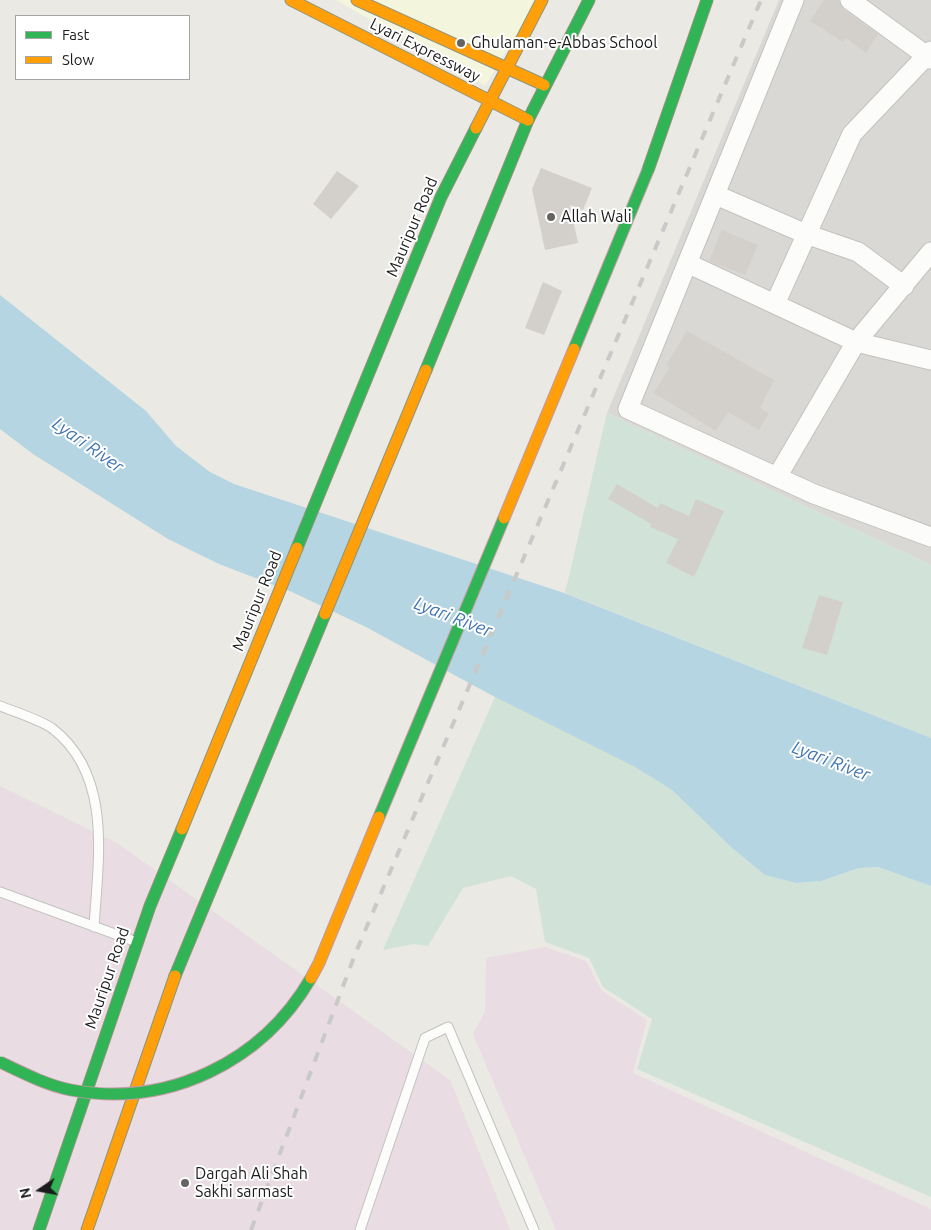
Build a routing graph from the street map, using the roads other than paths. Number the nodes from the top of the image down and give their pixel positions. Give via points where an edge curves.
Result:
1 (291, 0) edge
2 (358, 0) edge
3 (542, 0) edge
4 (590, 0) edge
5 (707, 0) edge
6 (794, 0) edge
7 (850, 0) edge
8 (929, 55) edge
9 (505, 69) junction
10 (544, 85) junction
11 (491, 102) junction
12 (528, 120) junction
13 (716, 195) junction
14 (806, 234) junction
15 (931, 252) edge
16 (688, 264) junction
17 (904, 286) junction
18 (775, 304) junction
19 (856, 342) junction
20 (931, 360) edge
21 (777, 477) junction
22 (931, 537) edge
23 (0, 706) edge
24 (0, 892) edge
25 (94, 926) junction
26 (136, 942) junction
27 (0, 1062) edge
28 (39, 1230) edge
29 (88, 1230) edge
30 (360, 1230) edge
31 (534, 1230) edge

1 - 11 main road, Lyari Expressway
2 - 9 main road
3 - 9 main road, Mauripur Road
4 - 10 main road
5 - 27 main road, bridge via 648,170 319,963 302,994 279,1023 222,1067 189,1082 154,1091 82,1092 47,1084
6 - 13 street
7 - 8 street
8 - 14 street via 852,134
9 - 10 main road
9 - 11 main road, Mauripur Road
10 - 12 main road
11 - 12 main road, Lyari Expressway
11 - 26 main road, Mauripur Road via 441,197
12 - 29 main road via 163,1005
13 - 14 street
13 - 16 street
14 - 17 street via 858,252
14 - 18 street
15 - 17 street
16 - 18 street
16 - 21 street via 628,409
17 - 19 street
18 - 19 street
19 - 20 street
19 - 21 street
21 - 22 street
23 - 25 lane via 52,728 80,759 94,798 100,837
24 - 25 lane
25 - 26 lane
26 - 28 main road, Mauripur Road
30 - 31 lane via 424,1038 448,1027

